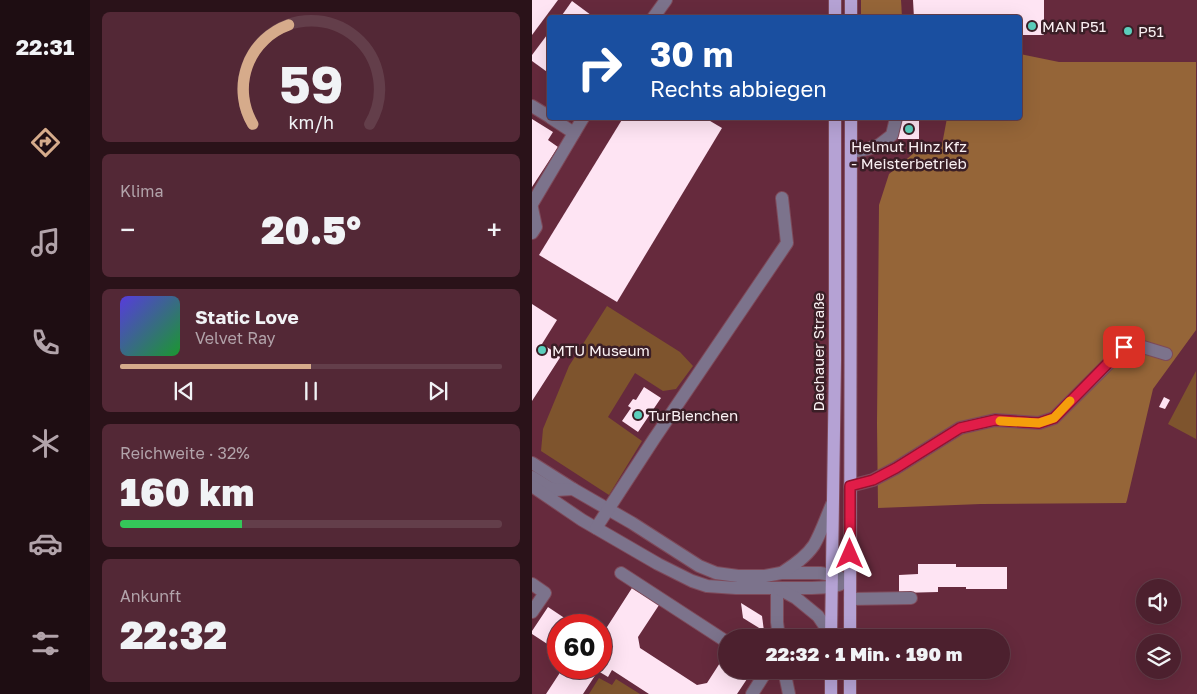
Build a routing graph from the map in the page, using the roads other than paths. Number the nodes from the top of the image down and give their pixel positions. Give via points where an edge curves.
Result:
1 (666, 0) edge
2 (836, 0) edge
3 (851, 0) edge
4 (655, 15) edge
5 (836, 15) edge
6 (851, 15) edge
7 (532, 106) edge
8 (547, 115) edge
9 (555, 120) edge
10 (582, 120) edge
11 (835, 120) edge
12 (851, 120) edge
13 (896, 120) edge
14 (574, 132) junction
15 (851, 152) junction
16 (782, 198) dead end
17 (532, 204) edge
18 (532, 208) edge
19 (532, 233) edge
20 (1166, 354) dead end
21 (534, 474) edge
22 (850, 486) junction
23 (832, 504) junction
24 (608, 510) junction
25 (596, 528) junction
26 (621, 573) dead end
27 (781, 573) junction
28 (832, 581) junction
29 (850, 581) junction
30 (532, 584) edge
31 (777, 588) junction
32 (911, 598) dead end
33 (850, 599) junction
34 (532, 612) edge
35 (778, 629) edge
36 (826, 629) edge
37 (831, 629) edge
38 (850, 629) edge
39 (718, 636) edge
40 (761, 679) edge
41 (786, 679) edge
42 (831, 679) edge
43 (850, 679) edge
44 (752, 694) edge
45 (789, 694) edge
46 (831, 694) edge
47 (850, 694) edge

1 - 4 street
2 - 5 main road
3 - 6 main road
7 - 8 street
9 - 14 street
10 - 14 street
11 - 23 main road, Dachauer Straße
12 - 15 main road
13 - 15 street via 892,135 879,145
14 - 17 street
15 - 22 main road
16 - 24 street via 787,243
18 - 19 street via 536,227
20 - 22 street via 1143,347 1124,347 1054,418 1039,423 995,420 960,428 896,468 873,480
21 - 24 street via 573,488
21 - 25 street via 548,497
22 - 29 main road
23 - 27 street via 814,544
23 - 28 main road, Dachauer Straße
24 - 25 street
24 - 27 street via 699,566 716,573 765,576
25 - 31 street via 692,582 707,586
26 - 39 street
27 - 28 street via 820,572
28 - 29 street
28 - 31 street via 812,588
28 - 37 main road, Dachauer Straße
29 - 33 main road
30 - 34 street via 545,593
31 - 35 street
31 - 36 street via 818,616
32 - 33 street
33 - 38 main road
40 - 44 street
41 - 45 street
42 - 46 main road
43 - 47 main road

